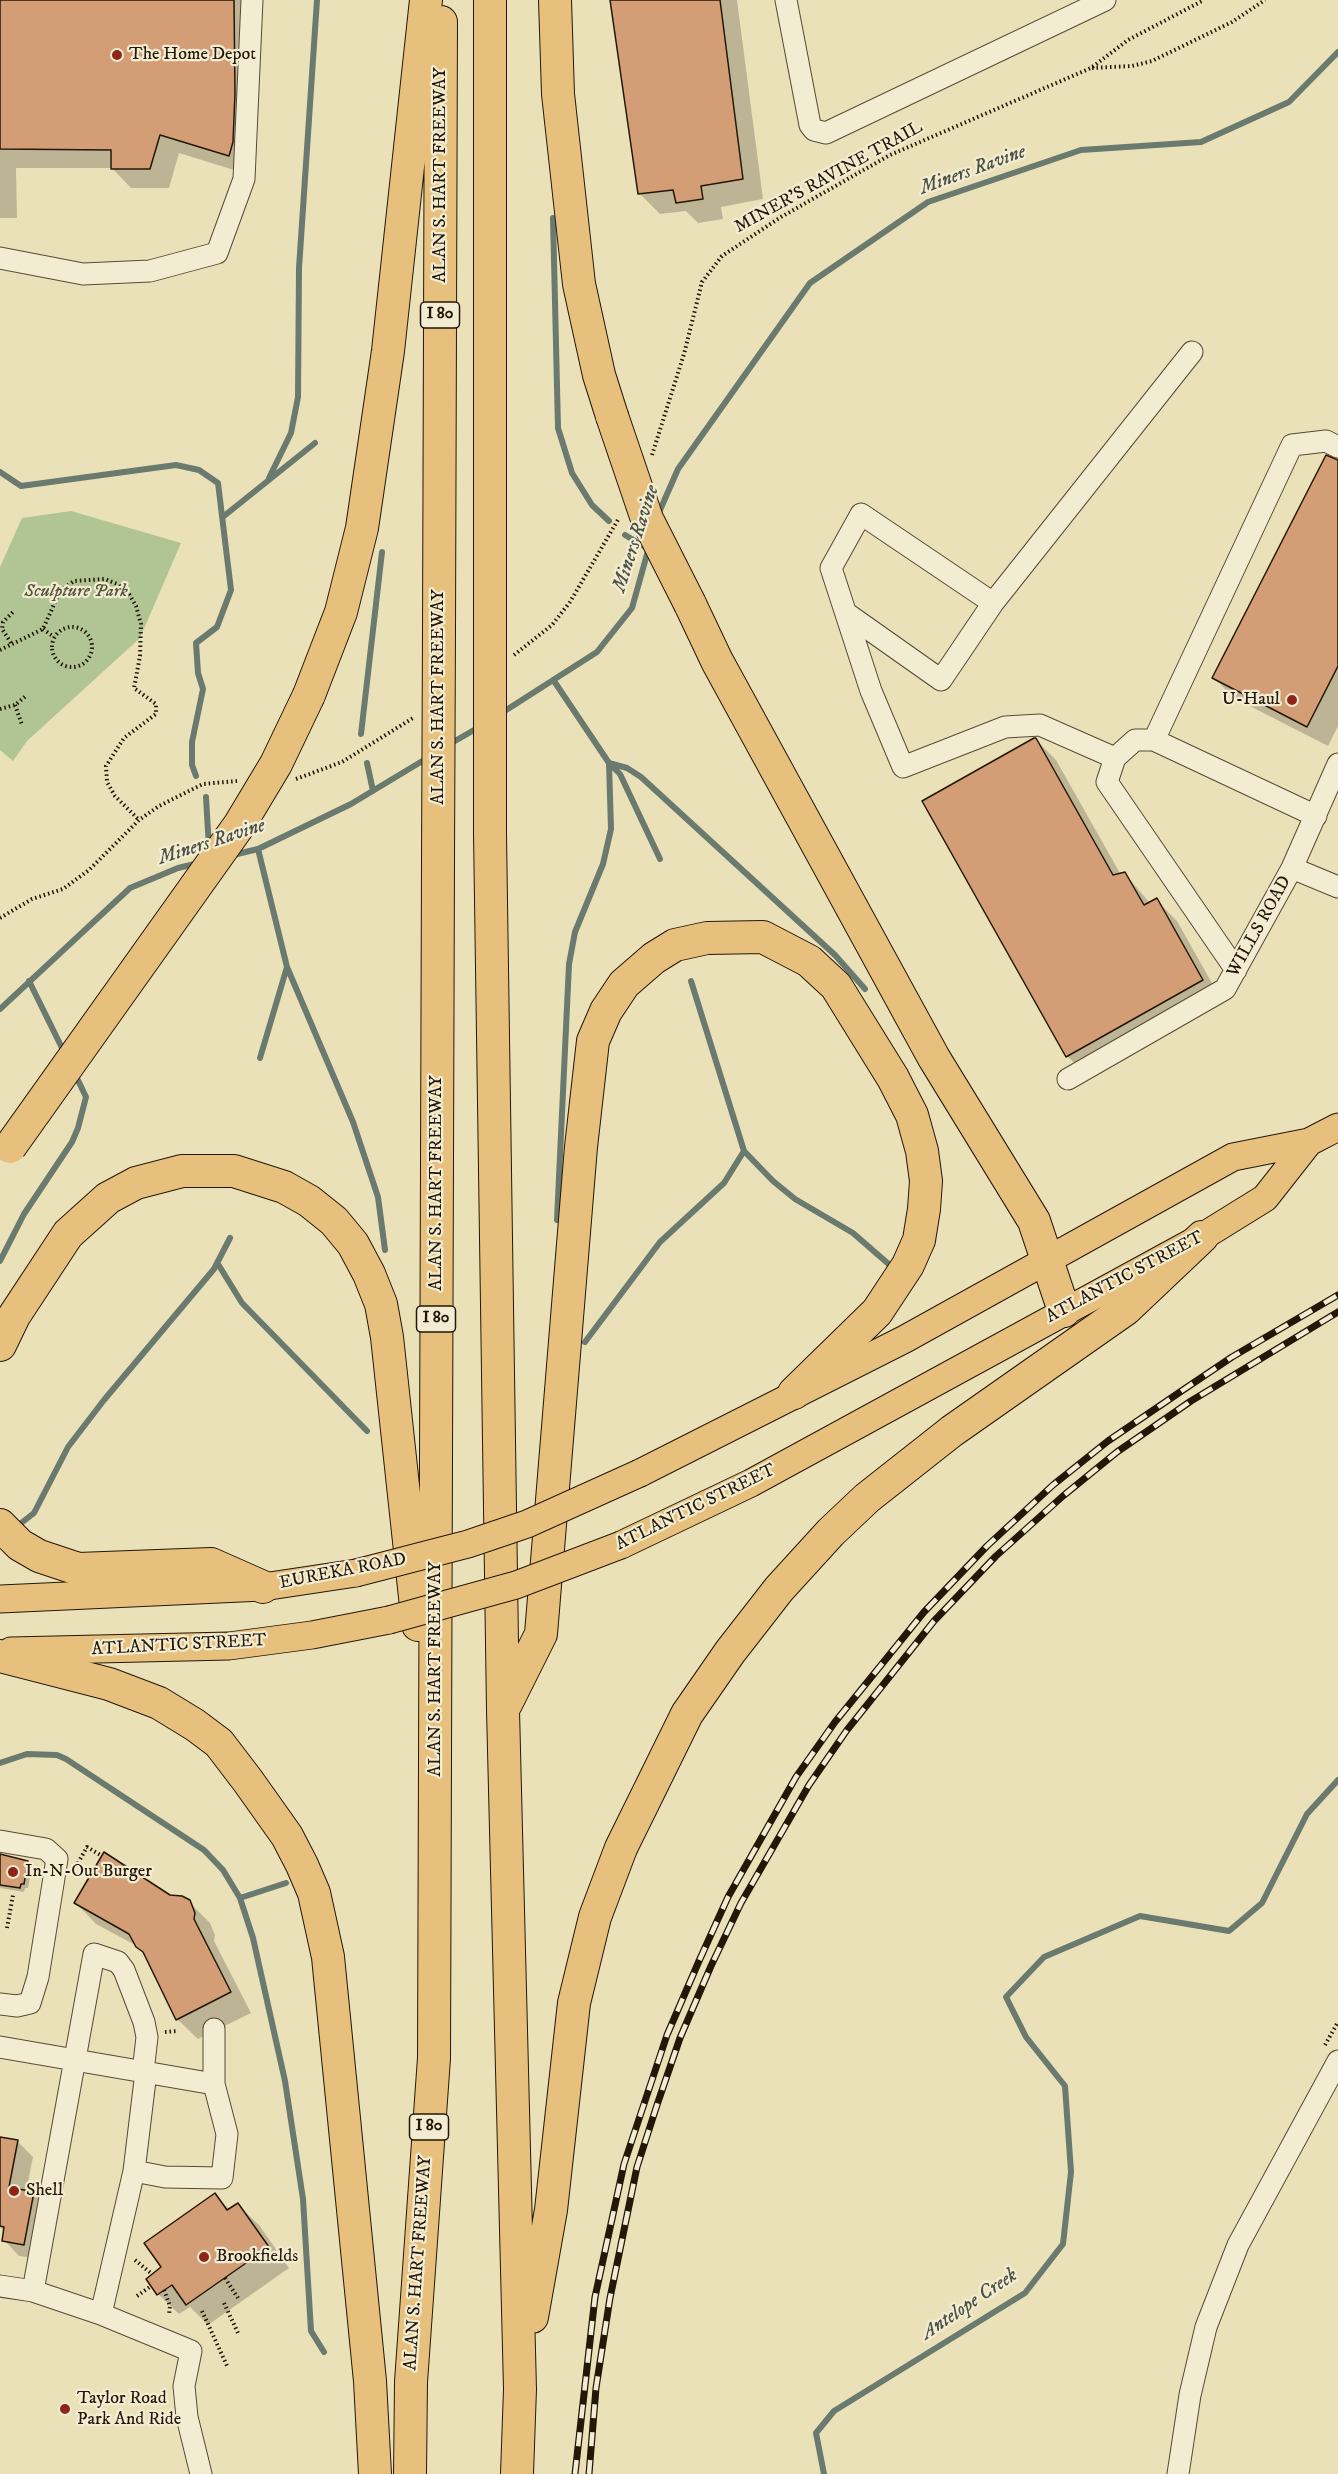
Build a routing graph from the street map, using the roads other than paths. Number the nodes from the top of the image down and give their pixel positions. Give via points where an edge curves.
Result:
1 (252, 0) edge
2 (426, 0) edge
3 (441, 0) edge
4 (490, 0) edge
5 (555, 0) edge
6 (786, 0) edge
7 (1105, 0) edge
8 (0, 258) edge
9 (1192, 352) dead end
10 (1338, 447) edge
11 (993, 603) junction
12 (846, 613) junction
13 (1154, 740) junction
14 (1115, 758) junction
15 (1338, 764) edge
16 (1316, 816) junction
17 (1292, 868) junction
18 (1338, 887) edge
19 (1236, 970) junction
20 (1068, 1079) dead end
21 (1338, 1127) edge
22 (1309, 1142) junction
23 (5, 1155) edge
24 (1202, 1237) junction
25 (1047, 1259) junction
26 (1064, 1311) junction
27 (0, 1345) edge
28 (794, 1393) junction
29 (0, 1525) edge
30 (263, 1587) junction
31 (0, 1599) edge
32 (0, 1651) edge
33 (0, 1656) edge
34 (503, 1710) junction
35 (435, 1779) junction
36 (0, 1841) edge
37 (0, 2004) edge
38 (214, 2029) dead end
39 (0, 2047) edge
40 (76, 2060) junction
41 (1338, 2061) edge
42 (145, 2072) junction
43 (214, 2084) junction
44 (134, 2171) junction
45 (1, 2290) edge
46 (33, 2291) junction
47 (101, 2314) junction
48 (520, 2389) junction
49 (201, 2474) edge
50 (375, 2474) edge
51 (410, 2474) edge
52 (518, 2474) edge
53 (1178, 2474) edge

1 - 8 street via 244,178 217,253 150,271 83,274
2 - 23 highway, bridge via 388,351 362,528 341,612 309,695 276,764 240,824
3 - 35 highway, ALAN S. HART FREEWAY / I 80, bridge
4 - 34 highway, bridge via 490,833
5 - 25 highway, bridge via 558,94 579,284 599,375 647,519 717,661 934,1058 1034,1221
6 - 7 street via 810,125 826,133
9 - 11 street
10 - 13 street via 1326,441 1292,445
11 - 12 street via 942,680
11 - 12 street via 861,514 831,568
12 - 14 street via 871,691 903,767 1005,727 1040,725
13 - 14 street via 1135,740
13 - 16 street
14 - 19 street via 1107,782
15 - 16 street, WILLS ROAD
16 - 17 street, WILLS ROAD
17 - 18 street
17 - 19 street, WILLS ROAD
19 - 20 street, WILLS ROAD via 1225,989
21 - 22 main road, ATLANTIC STREET
22 - 24 main road, ATLANTIC STREET via 1265,1198
22 - 25 main road, ATLANTIC STREET via 1233,1157
24 - 26 main road, ATLANTIC STREET
24 - 48 highway via 1126,1309 952,1431 867,1498 779,1589 687,1714 621,1848 593,1928 574,2003 551,2210
25 - 26 highway
25 - 28 main road, ATLANTIC STREET via 905,1339
26 - 32 main road, ATLANTIC STREET, bridge via 751,1483 565,1568 459,1602 312,1635 219,1647
27 - 35 highway via 14,1316 68,1234 108,1198 136,1183 182,1171 234,1171 284,1187 334,1221 353,1244 369,1274 381,1304 387,1337
28 - 30 main road, EUREKA ROAD, bridge via 640,1473 537,1520 468,1544 357,1573
28 - 34 highway via 877,1312 908,1265 919,1240 924,1209 922,1151 912,1115 893,1078 836,986 809,961 763,937 707,938 675,945 624,984 593,1041 541,1634
29 - 30 highway via 20,1545 39,1556 78,1569 212,1564
30 - 31 main road, EUREKA ROAD
33 - 50 highway via 117,1687 159,1703 195,1725 219,1743 287,1836 302,1865 314,1893 328,1958 370,2381
34 - 48 highway
35 - 51 highway, ALAN S. HART FREEWAY / I 80 via 434,2058 411,2382
36 - 37 street via 46,1849 57,1859 38,1977 30,2003
38 - 43 street
39 - 40 street
40 - 42 street
40 - 42 street via 94,1954 118,1962 124,1970 144,2022
40 - 46 street
41 - 53 street via 1230,2265 1206,2327
42 - 43 street
42 - 44 street
43 - 44 street via 227,2134 222,2178 165,2177
44 - 47 street
45 - 46 street
46 - 47 street
47 - 49 street via 191,2352 184,2386 187,2418
48 - 52 highway

